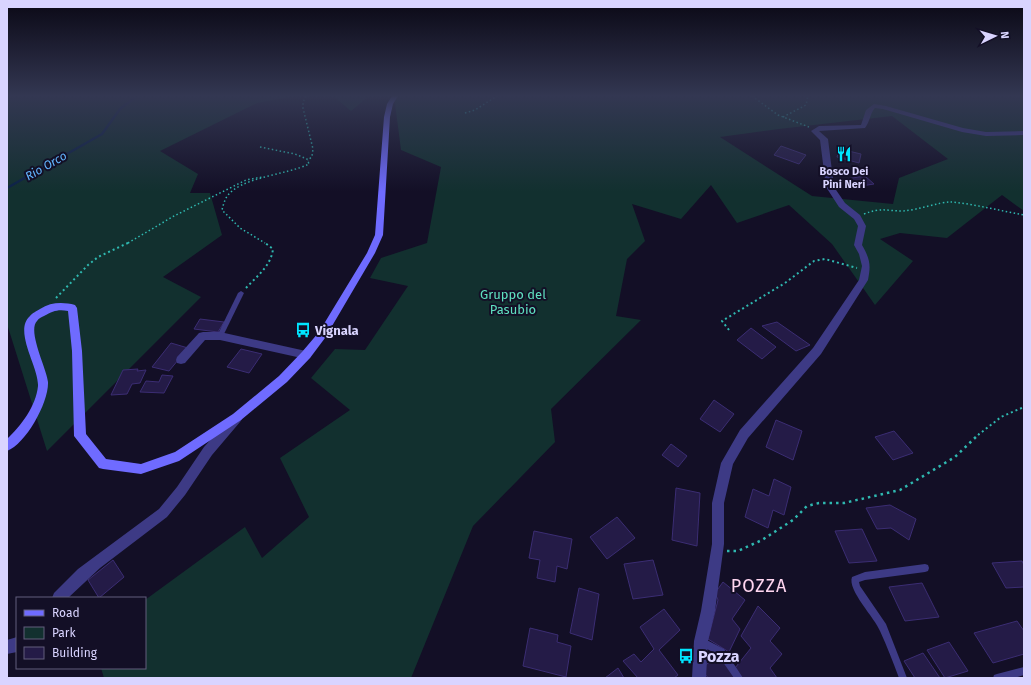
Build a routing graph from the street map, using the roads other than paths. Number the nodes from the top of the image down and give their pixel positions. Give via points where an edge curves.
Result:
1 (386, 128) edge
2 (820, 128) edge
3 (955, 128) edge
4 (1024, 133) edge
5 (241, 294) road end
6 (220, 336) junction
7 (306, 355) junction
8 (181, 360) dead end
9 (238, 418) junction
10 (7, 446) edge
11 (925, 568) dead end
12 (61, 597) edge
13 (701, 641) junction
14 (1024, 671) edge
15 (699, 678) edge
16 (739, 678) edge
17 (903, 678) edge
18 (997, 678) edge

1 - 7 street via 379,235 322,335
2 - 13 street via 815,131 824,139 830,187 842,205 857,217 862,226 858,245 863,254 865,272 863,280 817,351 744,434 727,463 718,503 718,544
3 - 4 street via 986,134
5 - 6 lane
6 - 7 street
6 - 8 street via 203,336
7 - 9 street
9 - 10 street via 180,456 141,469 102,464 80,436 77,351 72,308 60,305 46,309 32,319 29,329 43,385 38,406 18,436
9 - 12 street via 208,452 164,512 86,570
11 - 17 lane via 865,576 855,580 856,587 883,627
13 - 15 street
13 - 16 lane via 721,652
14 - 18 lane

